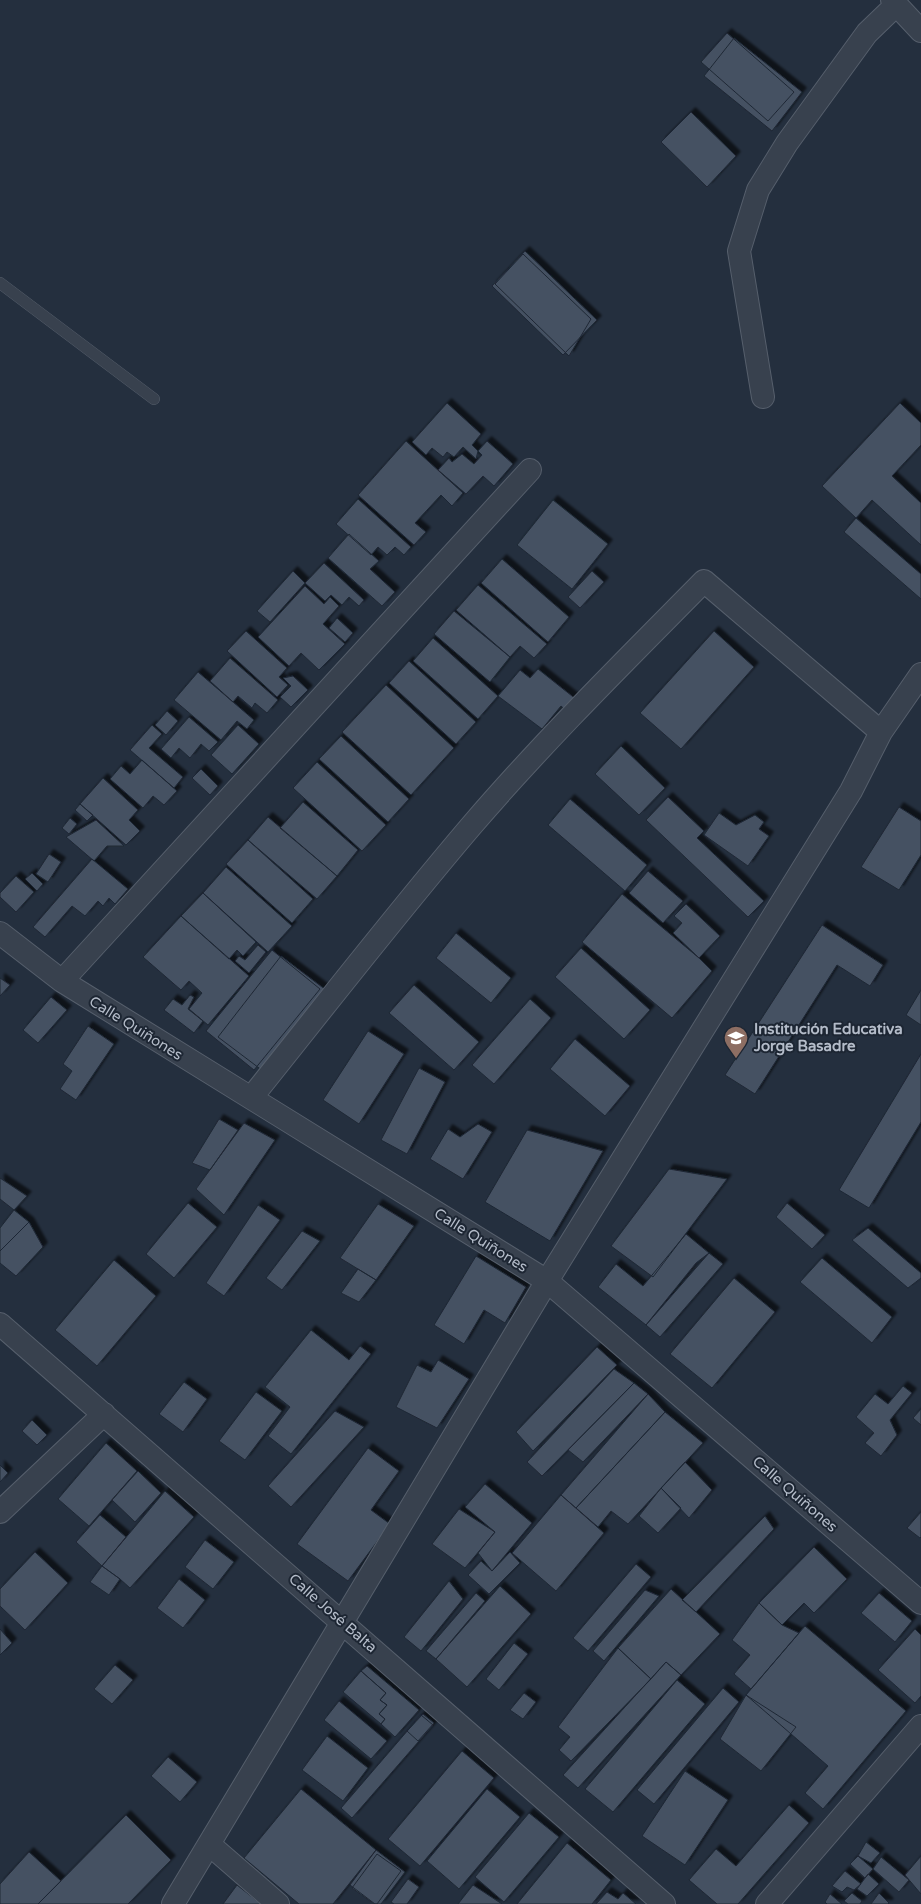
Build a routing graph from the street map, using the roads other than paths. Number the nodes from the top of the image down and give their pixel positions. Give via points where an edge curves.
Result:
1 (894, 2) edge
2 (921, 31) edge
3 (0, 283) edge
4 (762, 397) dead end
5 (154, 399) dead end
6 (530, 470) dead end
7 (921, 674) edge
8 (881, 732) junction
9 (0, 933) edge
10 (62, 981) junction
11 (251, 1098) junction
12 (547, 1281) junction
13 (0, 1324) edge
14 (104, 1414) junction
15 (0, 1512) edge
16 (921, 1603) edge
17 (342, 1622) junction
18 (921, 1726) edge
19 (210, 1844) junction
20 (173, 1904) edge
21 (278, 1904) edge
22 (664, 1904) edge
23 (767, 1904) edge

1 - 2 street
1 - 4 street via 787,143 758,190 739,251
3 - 5 lane
6 - 10 street
7 - 8 street
8 - 11 street via 704,581 572,716 473,824
8 - 12 street via 851,791
9 - 10 street, Calle Quiñones
10 - 11 street, Calle Quiñones
11 - 12 street, Calle Quiñones
12 - 16 street, Calle Quiñones
12 - 17 street
13 - 14 street, Calle José Balta
14 - 15 street
14 - 17 street, Calle José Balta
17 - 19 street
17 - 22 street, Calle José Balta
18 - 23 street
19 - 20 street
19 - 21 street

